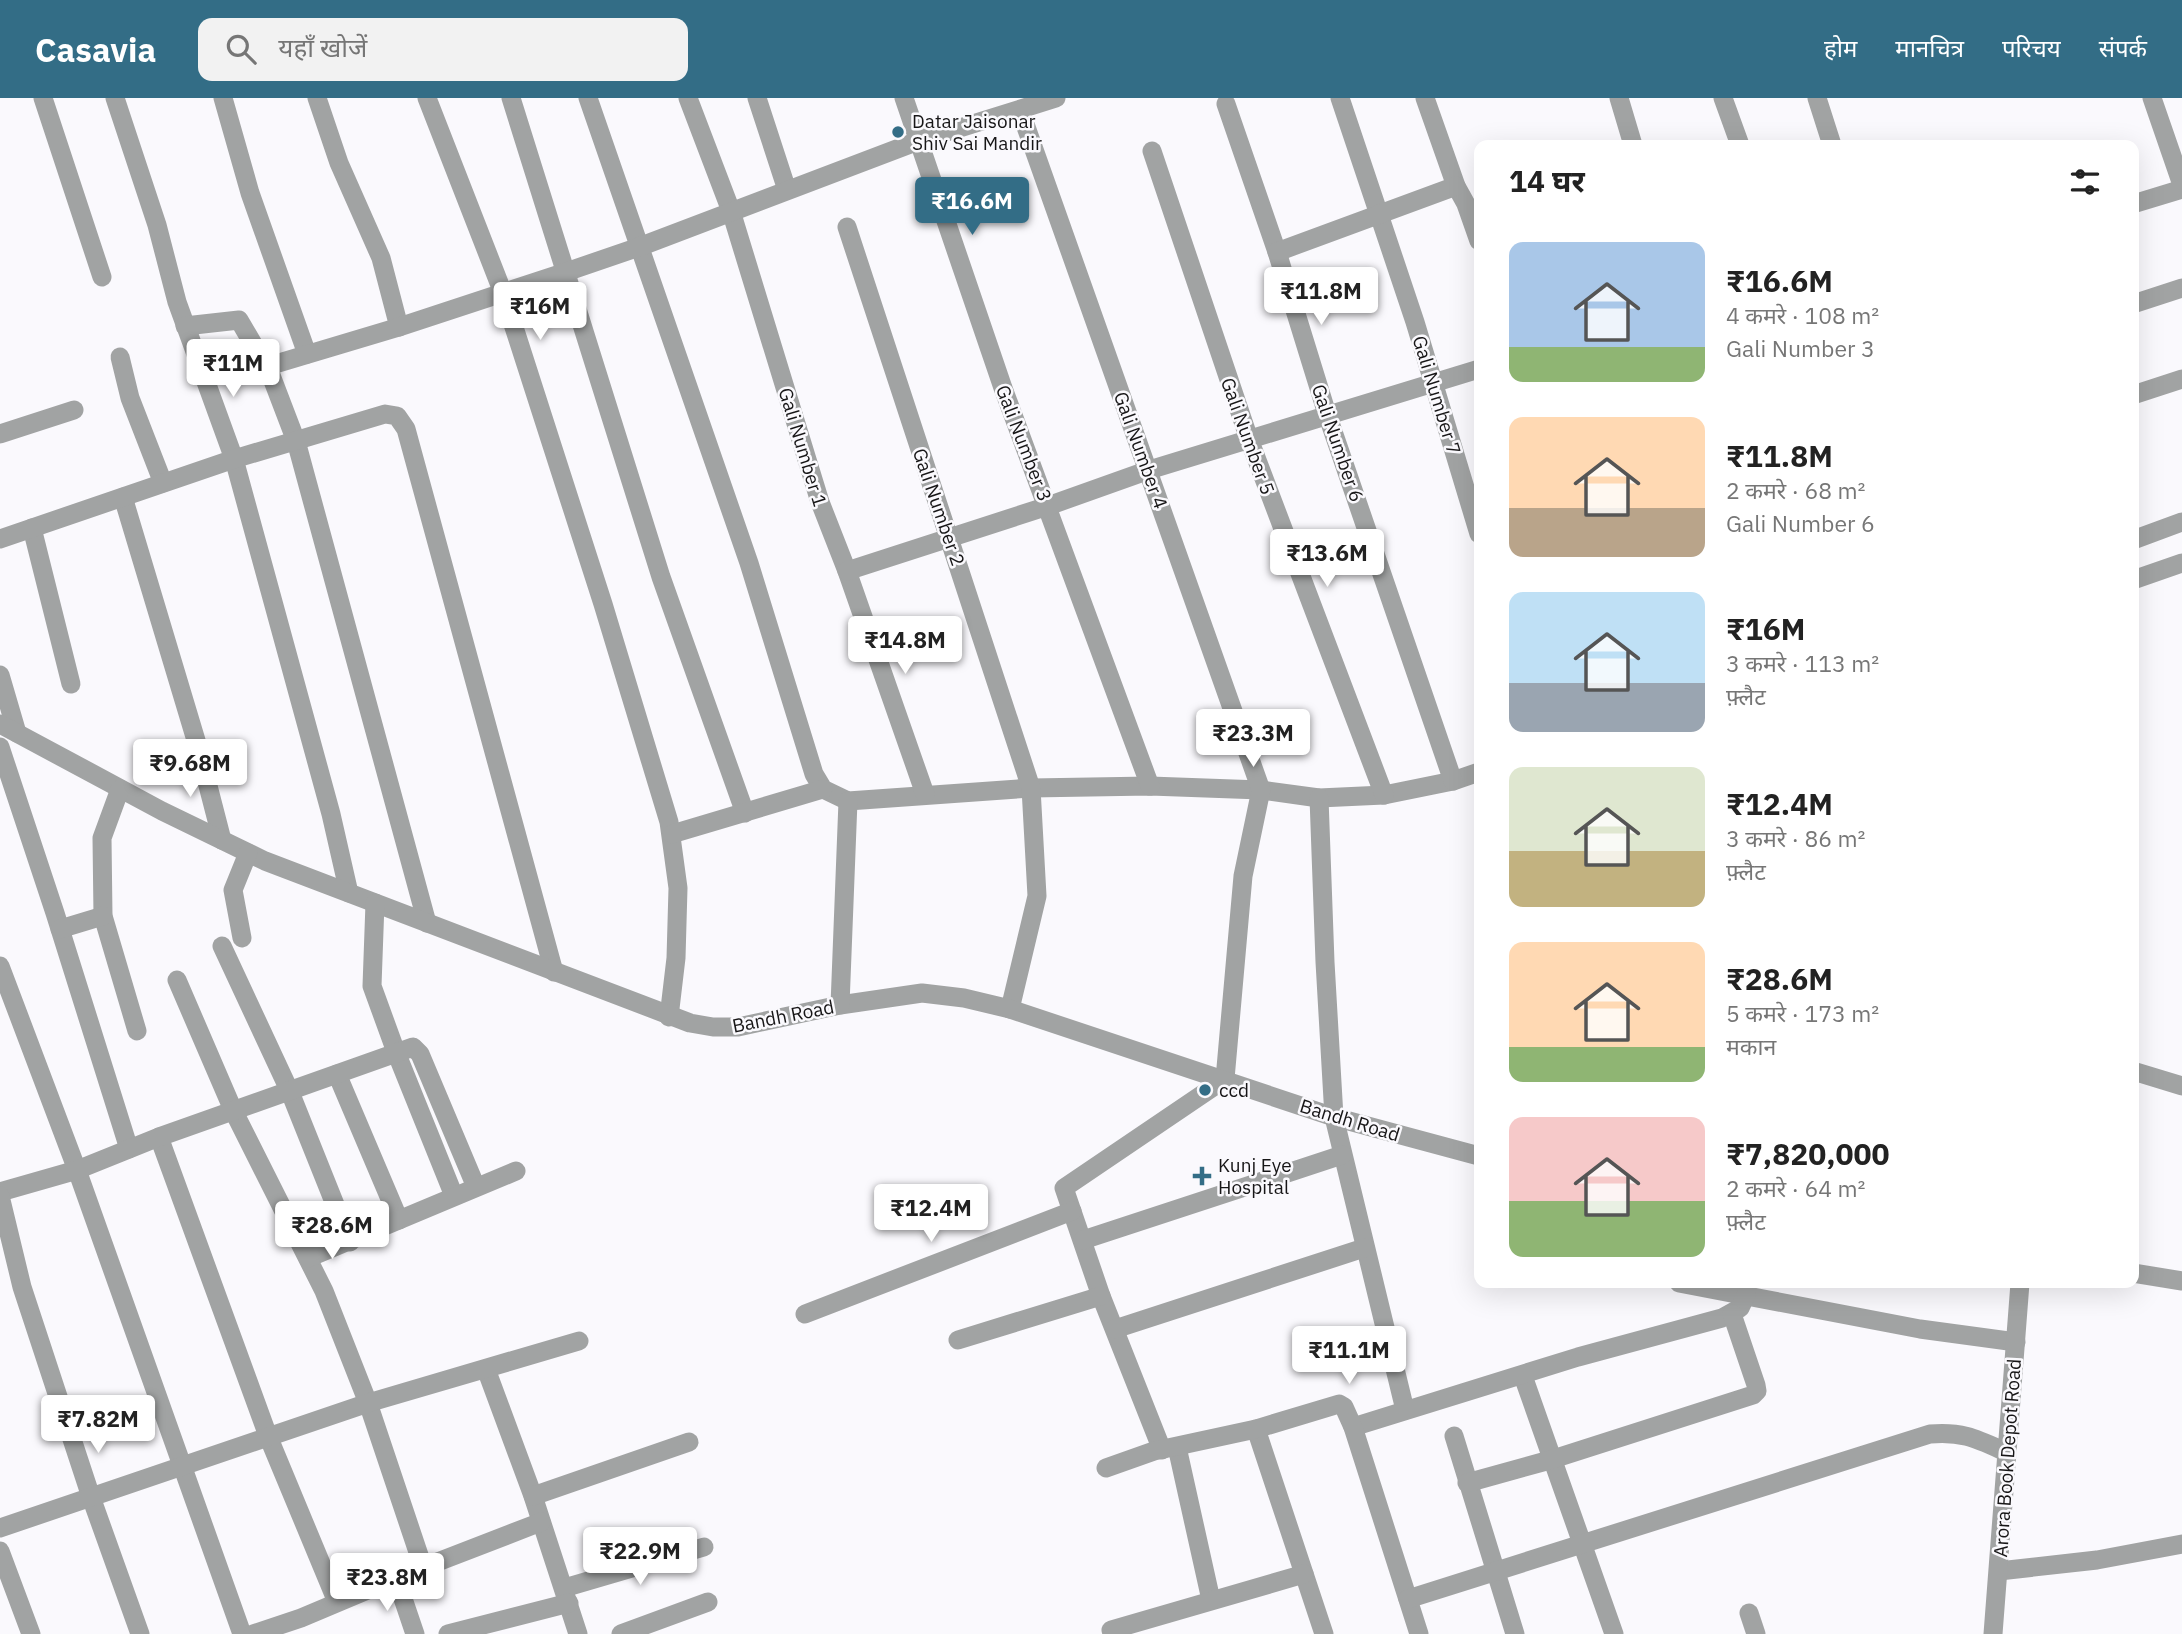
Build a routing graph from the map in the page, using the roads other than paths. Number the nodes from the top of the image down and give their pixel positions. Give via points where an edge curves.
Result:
1 (43, 98) edge
2 (115, 98) edge
3 (223, 98) edge
4 (317, 98) edge
5 (427, 98) edge
6 (511, 98) edge
7 (588, 98) edge
8 (688, 98) edge
9 (757, 98) edge
10 (904, 98) edge
11 (1056, 98) edge
12 (1340, 98) edge
13 (1425, 98) edge
14 (1619, 98) edge
15 (1723, 98) edge
16 (1816, 98) edge
17 (2152, 98) edge
18 (1226, 104) dead end
19 (1020, 110) junction
20 (1632, 140) edge
21 (1738, 140) edge
22 (1830, 140) edge
23 (918, 141) junction
24 (1152, 151) dead end
25 (1456, 186) junction
26 (2182, 187) edge
27 (787, 190) junction
28 (2139, 202) edge
29 (731, 211) junction
30 (1380, 214) junction
31 (848, 227) dead end
32 (1474, 227) edge
33 (639, 247) junction
34 (1277, 252) junction
35 (566, 272) junction
36 (102, 277) dead end
37 (2182, 288) edge
38 (503, 293) junction
39 (2139, 302) edge
40 (185, 326) junction
41 (399, 327) junction
42 (307, 354) junction
43 (120, 358) dead end
44 (267, 365) junction
45 (1474, 371) edge
46 (2182, 379) edge
47 (1433, 384) junction
48 (2139, 393) edge
49 (74, 410) dead end
50 (1327, 414) junction
51 (0, 434) edge
52 (1249, 439) junction
53 (296, 441) junction
54 (234, 458) junction
55 (1149, 470) junction
56 (163, 483) junction
57 (122, 497) junction
58 (1048, 506) junction
59 (1474, 518) edge
60 (2182, 522) edge
61 (32, 528) junction
62 (950, 537) junction
63 (2139, 538) edge
64 (0, 539) edge
65 (2182, 563) edge
66 (848, 571) junction
67 (2139, 578) edge
68 (0, 675) edge
69 (71, 684) dead end
70 (9, 728) edge
71 (0, 747) edge
72 (1474, 774) edge
73 (1453, 781) junction
74 (1150, 786) junction
75 (1031, 788) junction
76 (120, 789) junction
77 (823, 789) junction
78 (1261, 790) junction
79 (925, 794) junction
80 (1384, 795) junction
81 (1319, 798) junction
82 (848, 801) junction
83 (745, 813) junction
84 (671, 834) junction
85 (222, 840) junction
86 (248, 853) junction
87 (349, 893) junction
88 (375, 903) junction
89 (103, 916) junction
90 (427, 923) junction
91 (60, 929) junction
92 (242, 938) dead end
93 (222, 946) dead end
94 (0, 966) edge
95 (554, 972) junction
96 (177, 979) dead end
97 (839, 1005) junction
98 (1010, 1009) junction
99 (669, 1017) junction
100 (137, 1031) dead end
101 (396, 1052) junction
102 (2139, 1073) edge
103 (337, 1074) junction
104 (1225, 1079) junction
105 (2182, 1086) edge
106 (290, 1092) junction
107 (233, 1111) junction
108 (1334, 1117) junction
109 (159, 1137) junction
110 (128, 1149) junction
111 (1342, 1155) junction
112 (1474, 1155) edge
113 (77, 1170) junction
114 (516, 1171) dead end
115 (476, 1187) junction
116 (0, 1194) edge
117 (454, 1196) junction
118 (1073, 1211) junction
119 (399, 1220) junction
120 (1083, 1240) junction
121 (350, 1242) junction
122 (1364, 1248) junction
123 (308, 1258) junction
124 (2139, 1274) edge
125 (2182, 1281) edge
126 (1707, 1288) edge
127 (2020, 1288) edge
128 (1746, 1295) junction
129 (1101, 1296) junction
130 (805, 1314) dead end
131 (1732, 1314) junction
132 (1115, 1329) junction
133 (579, 1340) dead end
134 (958, 1340) dead end
135 (2016, 1342) junction
136 (486, 1369) junction
137 (1522, 1376) junction
138 (368, 1403) junction
139 (1405, 1410) junction
140 (1353, 1427) junction
141 (1256, 1429) junction
142 (268, 1436) junction
143 (1454, 1436) dead end
144 (689, 1442) dead end
145 (1169, 1449) junction
146 (2006, 1452) junction
147 (1550, 1460) junction
148 (183, 1466) junction
149 (1106, 1468) dead end
150 (1467, 1483) junction
151 (533, 1496) junction
152 (91, 1497) junction
153 (541, 1522) junction
154 (0, 1528) edge
155 (1583, 1543) junction
156 (2182, 1544) edge
157 (704, 1546) dead end
158 (0, 1551) edge
159 (423, 1567) junction
160 (1999, 1571) junction
161 (1496, 1572) junction
162 (1304, 1574) junction
163 (396, 1578) junction
164 (567, 1595) junction
165 (1408, 1599) junction
166 (1211, 1600) junction
167 (337, 1602) junction
168 (708, 1602) dead end
169 (1749, 1613) dead end
170 (303, 1626) edge
171 (1111, 1630) dead end
172 (31, 1634) edge
173 (139, 1634) edge
174 (242, 1634) edge
175 (253, 1634) edge
176 (415, 1634) edge
177 (448, 1634) edge
178 (578, 1634) edge
179 (621, 1634) edge
180 (1324, 1634) edge
181 (1419, 1634) edge
182 (1515, 1634) edge
183 (1614, 1634) edge
184 (1756, 1634) edge
185 (1993, 1634) edge

1 - 36 street
2 - 40 street
3 - 42 street via 250,193
4 - 41 street via 339,163 381,258
5 - 38 street
6 - 35 street
7 - 33 street
8 - 29 street, Gali Number 1
9 - 27 street
10 - 23 street, Gali Number 3
11 - 19 street
12 - 30 street, Gali Number 7
13 - 25 street
14 - 20 street
15 - 21 street
16 - 22 street
17 - 26 street
18 - 34 street, Gali Number 6
19 - 23 street
19 - 55 street, Gali Number 4
23 - 27 street
23 - 58 street, Gali Number 3
24 - 52 street, Gali Number 5
25 - 30 street
25 - 32 street
26 - 28 street
27 - 29 street
29 - 33 street
29 - 66 street, Gali Number 1 via 820,502
30 - 34 street
30 - 47 street, Gali Number 7
31 - 62 street, Gali Number 2
33 - 35 street
33 - 77 street via 753,575 814,774
34 - 50 street, Gali Number 6
35 - 38 street
35 - 83 street via 661,577
37 - 39 street
38 - 41 street
38 - 84 street
40 - 44 street via 239,320
40 - 54 street
41 - 42 street
42 - 44 street
43 - 56 street via 130,398
44 - 53 street
45 - 47 street
46 - 48 street
47 - 50 street
47 - 59 street, Gali Number 7
49 - 51 street
50 - 52 street
50 - 73 street, Gali Number 6
52 - 55 street
52 - 80 street, Gali Number 5
53 - 54 street
53 - 90 street
53 - 95 street via 385,414 397,416 407,429
54 - 56 street
54 - 87 street
55 - 58 street
55 - 78 street, Gali Number 4
56 - 57 street
57 - 61 street
57 - 85 street
58 - 62 street
58 - 74 street, Gali Number 3
60 - 63 street
61 - 64 street
61 - 69 street
62 - 66 street
62 - 75 street, Gali Number 2
65 - 67 street
66 - 79 street, Gali Number 1
68 - 70 street
70 - 76 street, Bandh Road
71 - 91 street
72 - 73 street
73 - 80 street
74 - 75 street
74 - 78 street
75 - 79 street
75 - 98 street, Gali Number 2 via 1037,896
76 - 85 street, Bandh Road
76 - 89 street via 102,838
77 - 82 street
77 - 83 street
78 - 81 street
78 - 104 street via 1243,876
79 - 82 street
80 - 81 street
81 - 108 street
82 - 97 street
83 - 84 street
84 - 99 street via 678,915
85 - 86 street, Bandh Road
86 - 87 street, Bandh Road
86 - 92 street via 233,890
87 - 88 street, Bandh Road
88 - 90 street, Bandh Road
88 - 101 street via 372,986
89 - 91 street
89 - 100 street
90 - 95 street, Bandh Road
91 - 110 street
93 - 106 street
94 - 113 street
95 - 99 street, Bandh Road
96 - 107 street
97 - 98 street, Bandh Road via 935,993
97 - 99 street, Bandh Road via 726,1029
98 - 104 street, Bandh Road
101 - 103 street
101 - 115 street via 412,1047 420,1054
101 - 117 street
102 - 105 street
103 - 106 street
103 - 119 street
104 - 108 street, Bandh Road
104 - 118 street via 1065,1186
106 - 107 street
106 - 121 street
107 - 109 street
107 - 123 street
108 - 111 street
108 - 112 street, Bandh Road
109 - 110 street
109 - 142 street
110 - 113 street
111 - 120 street
111 - 122 street
113 - 116 street
113 - 148 street
114 - 115 street
115 - 117 street
116 - 152 street via 22,1287
117 - 119 street
118 - 120 street
118 - 130 street
119 - 121 street
120 - 129 street
121 - 123 street
122 - 132 street
122 - 139 street
123 - 138 street
124 - 125 street
126 - 128 street
127 - 135 street, Arora Book Depot Road
128 - 131 street
128 - 135 street via 1920,1329
129 - 132 street
129 - 134 street
131 - 137 street
131 - 147 street via 1756,1385 1753,1395
132 - 145 street
133 - 136 street
135 - 146 street, Arora Book Depot Road
136 - 138 street
136 - 151 street
137 - 139 street
137 - 147 street
138 - 142 street
138 - 159 street
139 - 140 street
140 - 141 street via 1344,1407 1337,1404
140 - 165 street
141 - 145 street
141 - 162 street
142 - 148 street
142 - 167 street
143 - 150 street
144 - 151 street
145 - 149 street
145 - 166 street
146 - 155 street via 1968,1435 1930,1434
146 - 160 street, Arora Book Depot Road
147 - 150 street
147 - 155 street
148 - 152 street
148 - 174 street
150 - 161 street
151 - 153 street
152 - 154 street
152 - 173 street
153 - 159 street
153 - 164 street
155 - 161 street
155 - 183 street
156 - 160 street
157 - 164 street
158 - 172 street
159 - 163 street
160 - 185 street, Arora Book Depot Road
161 - 165 street
161 - 182 street
162 - 166 street
162 - 180 street
163 - 167 street
163 - 176 street
164 - 177 street
164 - 178 street
165 - 181 street
166 - 171 street
167 - 170 street
168 - 179 street
169 - 184 street
170 - 175 street

